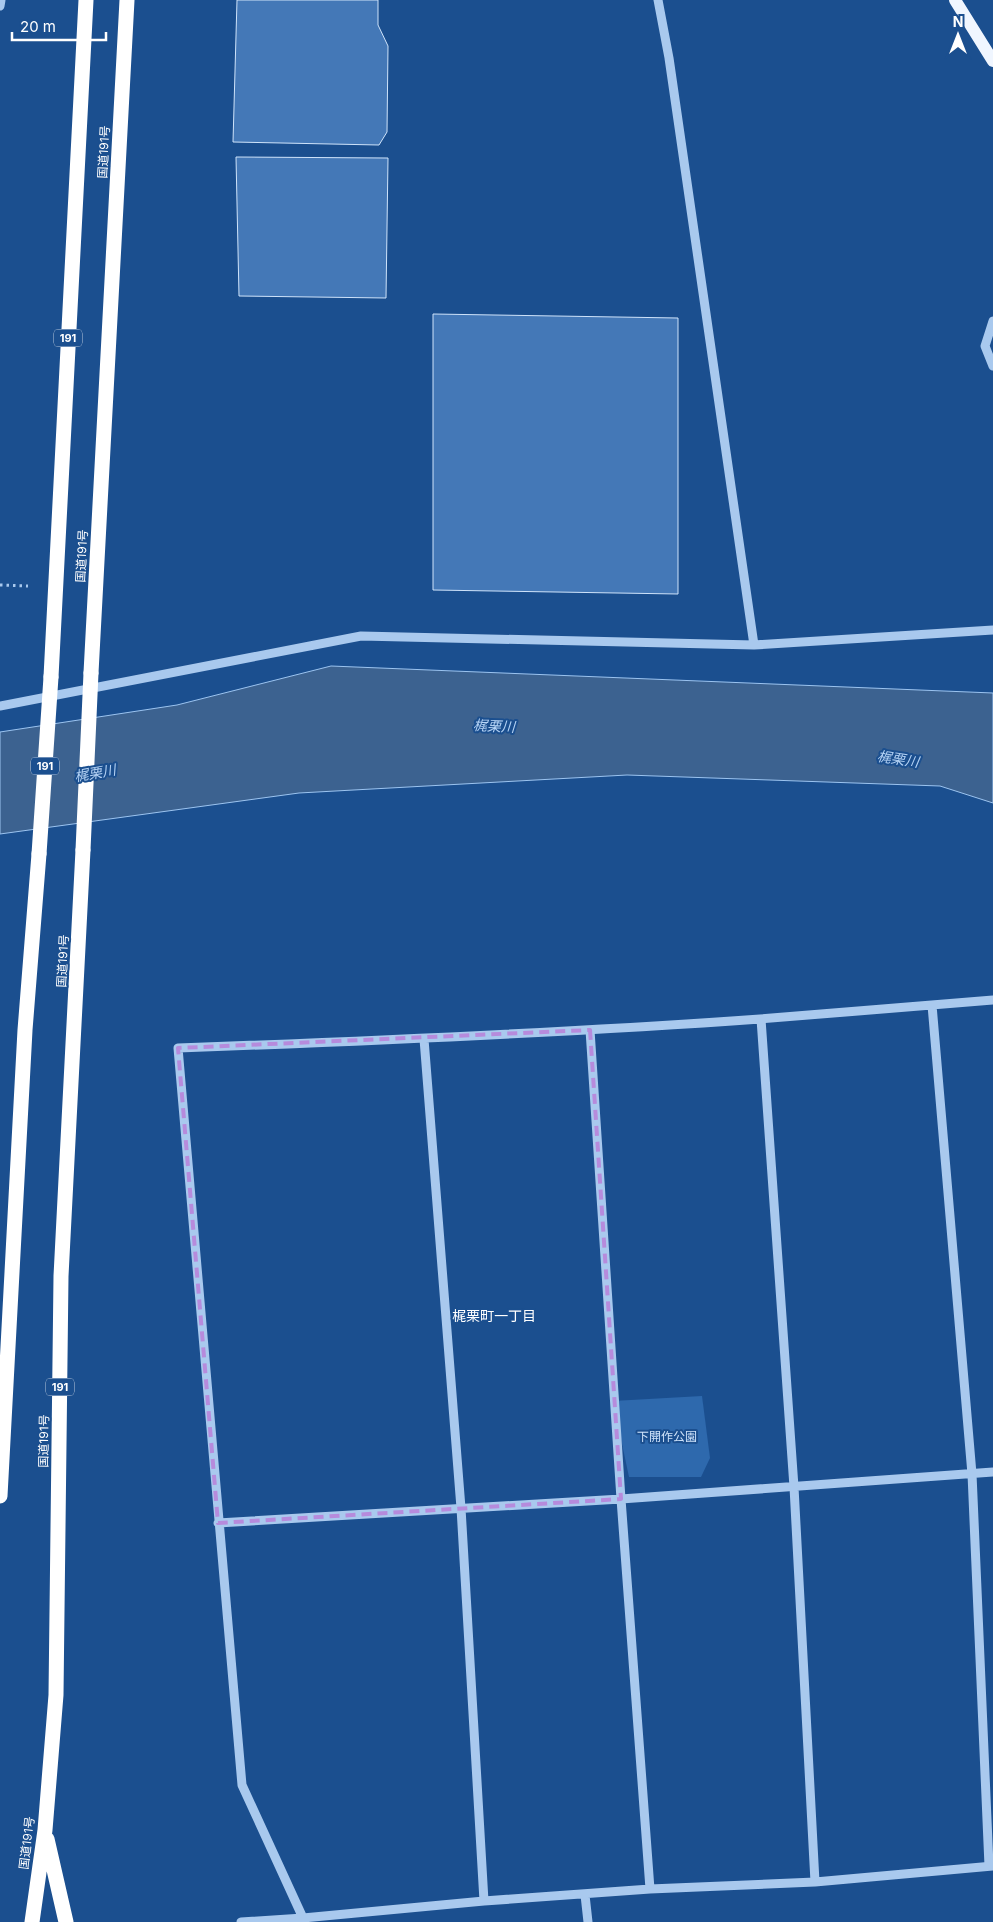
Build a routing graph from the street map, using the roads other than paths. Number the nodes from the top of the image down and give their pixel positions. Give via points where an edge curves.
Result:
1 (1, 0) edge
2 (86, 0) edge
3 (126, 0) edge
4 (658, 0) edge
5 (955, 0) edge
6 (0, 6) edge
7 (993, 61) edge
8 (993, 321) edge
9 (993, 366) edge
10 (993, 630) edge
11 (754, 645) junction
12 (0, 706) edge
13 (993, 1000) edge
14 (932, 1005) junction
15 (760, 1019) junction
16 (590, 1030) junction
17 (424, 1039) junction
18 (993, 1472) edge
19 (972, 1474) junction
20 (794, 1487) junction
21 (0, 1496) edge
22 (621, 1499) junction
23 (461, 1508) junction
24 (218, 1523) junction
25 (45, 1830) junction
26 (991, 1866) edge
27 (815, 1882) junction
28 (650, 1889) junction
29 (585, 1895) junction
30 (484, 1901) junction
31 (303, 1918) junction
32 (32, 1922) edge
33 (66, 1922) edge
34 (240, 1922) edge
35 (588, 1922) edge

1 - 6 street
2 - 21 highway, 国道191号 / 191, bridge via 51,677 25,1030
3 - 25 highway, 国道191号 / 191, bridge via 61,1276 56,1696
4 - 11 street
5 - 7 main road
8 - 9 street via 984,346
10 - 11 street
11 - 12 street via 361,636
13 - 14 street
14 - 15 street
14 - 19 street
15 - 16 street
15 - 20 street
16 - 17 street
16 - 22 street
17 - 23 street
17 - 24 street via 178,1048
18 - 19 street
19 - 20 street
19 - 26 street
20 - 22 street
20 - 27 street
22 - 23 street
22 - 28 street
23 - 24 street
23 - 30 street
24 - 31 street via 242,1785
25 - 32 highway, 国道191号 / 191
25 - 33 highway
26 - 27 street
27 - 28 street
28 - 29 street
29 - 30 street
29 - 35 street
30 - 31 street
31 - 34 street

